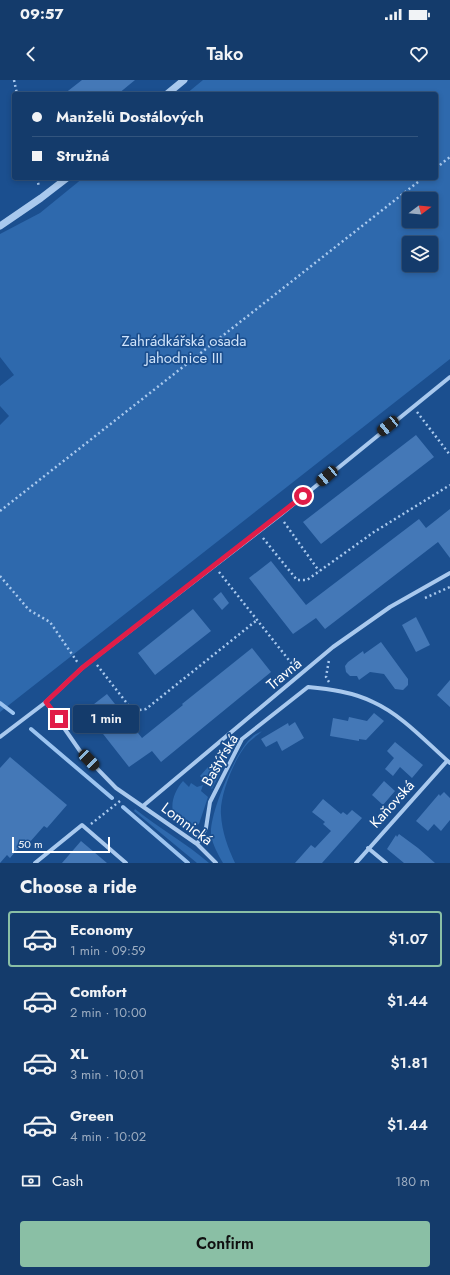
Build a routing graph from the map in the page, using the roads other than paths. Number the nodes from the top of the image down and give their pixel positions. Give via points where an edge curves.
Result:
1 (184, 80) edge
2 (169, 92) edge
3 (64, 180) edge
4 (0, 226) edge
5 (450, 377) edge
6 (450, 573) edge
7 (46, 702) junction
8 (0, 737) edge
9 (449, 762) edge
10 (143, 806) junction
11 (197, 844) junction
12 (368, 848) junction
13 (35, 863) edge
14 (126, 863) edge
15 (216, 863) edge
16 (356, 863) edge
17 (386, 863) edge

1 - 2 street
3 - 4 street
5 - 7 street via 279,516 82,668
6 - 10 street, Travná via 390,607 333,647
7 - 8 street
7 - 10 street, Lomnická via 80,751 116,788
9 - 11 street, Baštýřská via 401,720 373,702 334,690 308,687 242,739 210,802 206,828
9 - 12 street, Kaňovská
10 - 11 street, Lomnická
11 - 15 street, Lomnická
12 - 16 street, Kaňovská
12 - 17 street
13 - 14 street via 84,827

